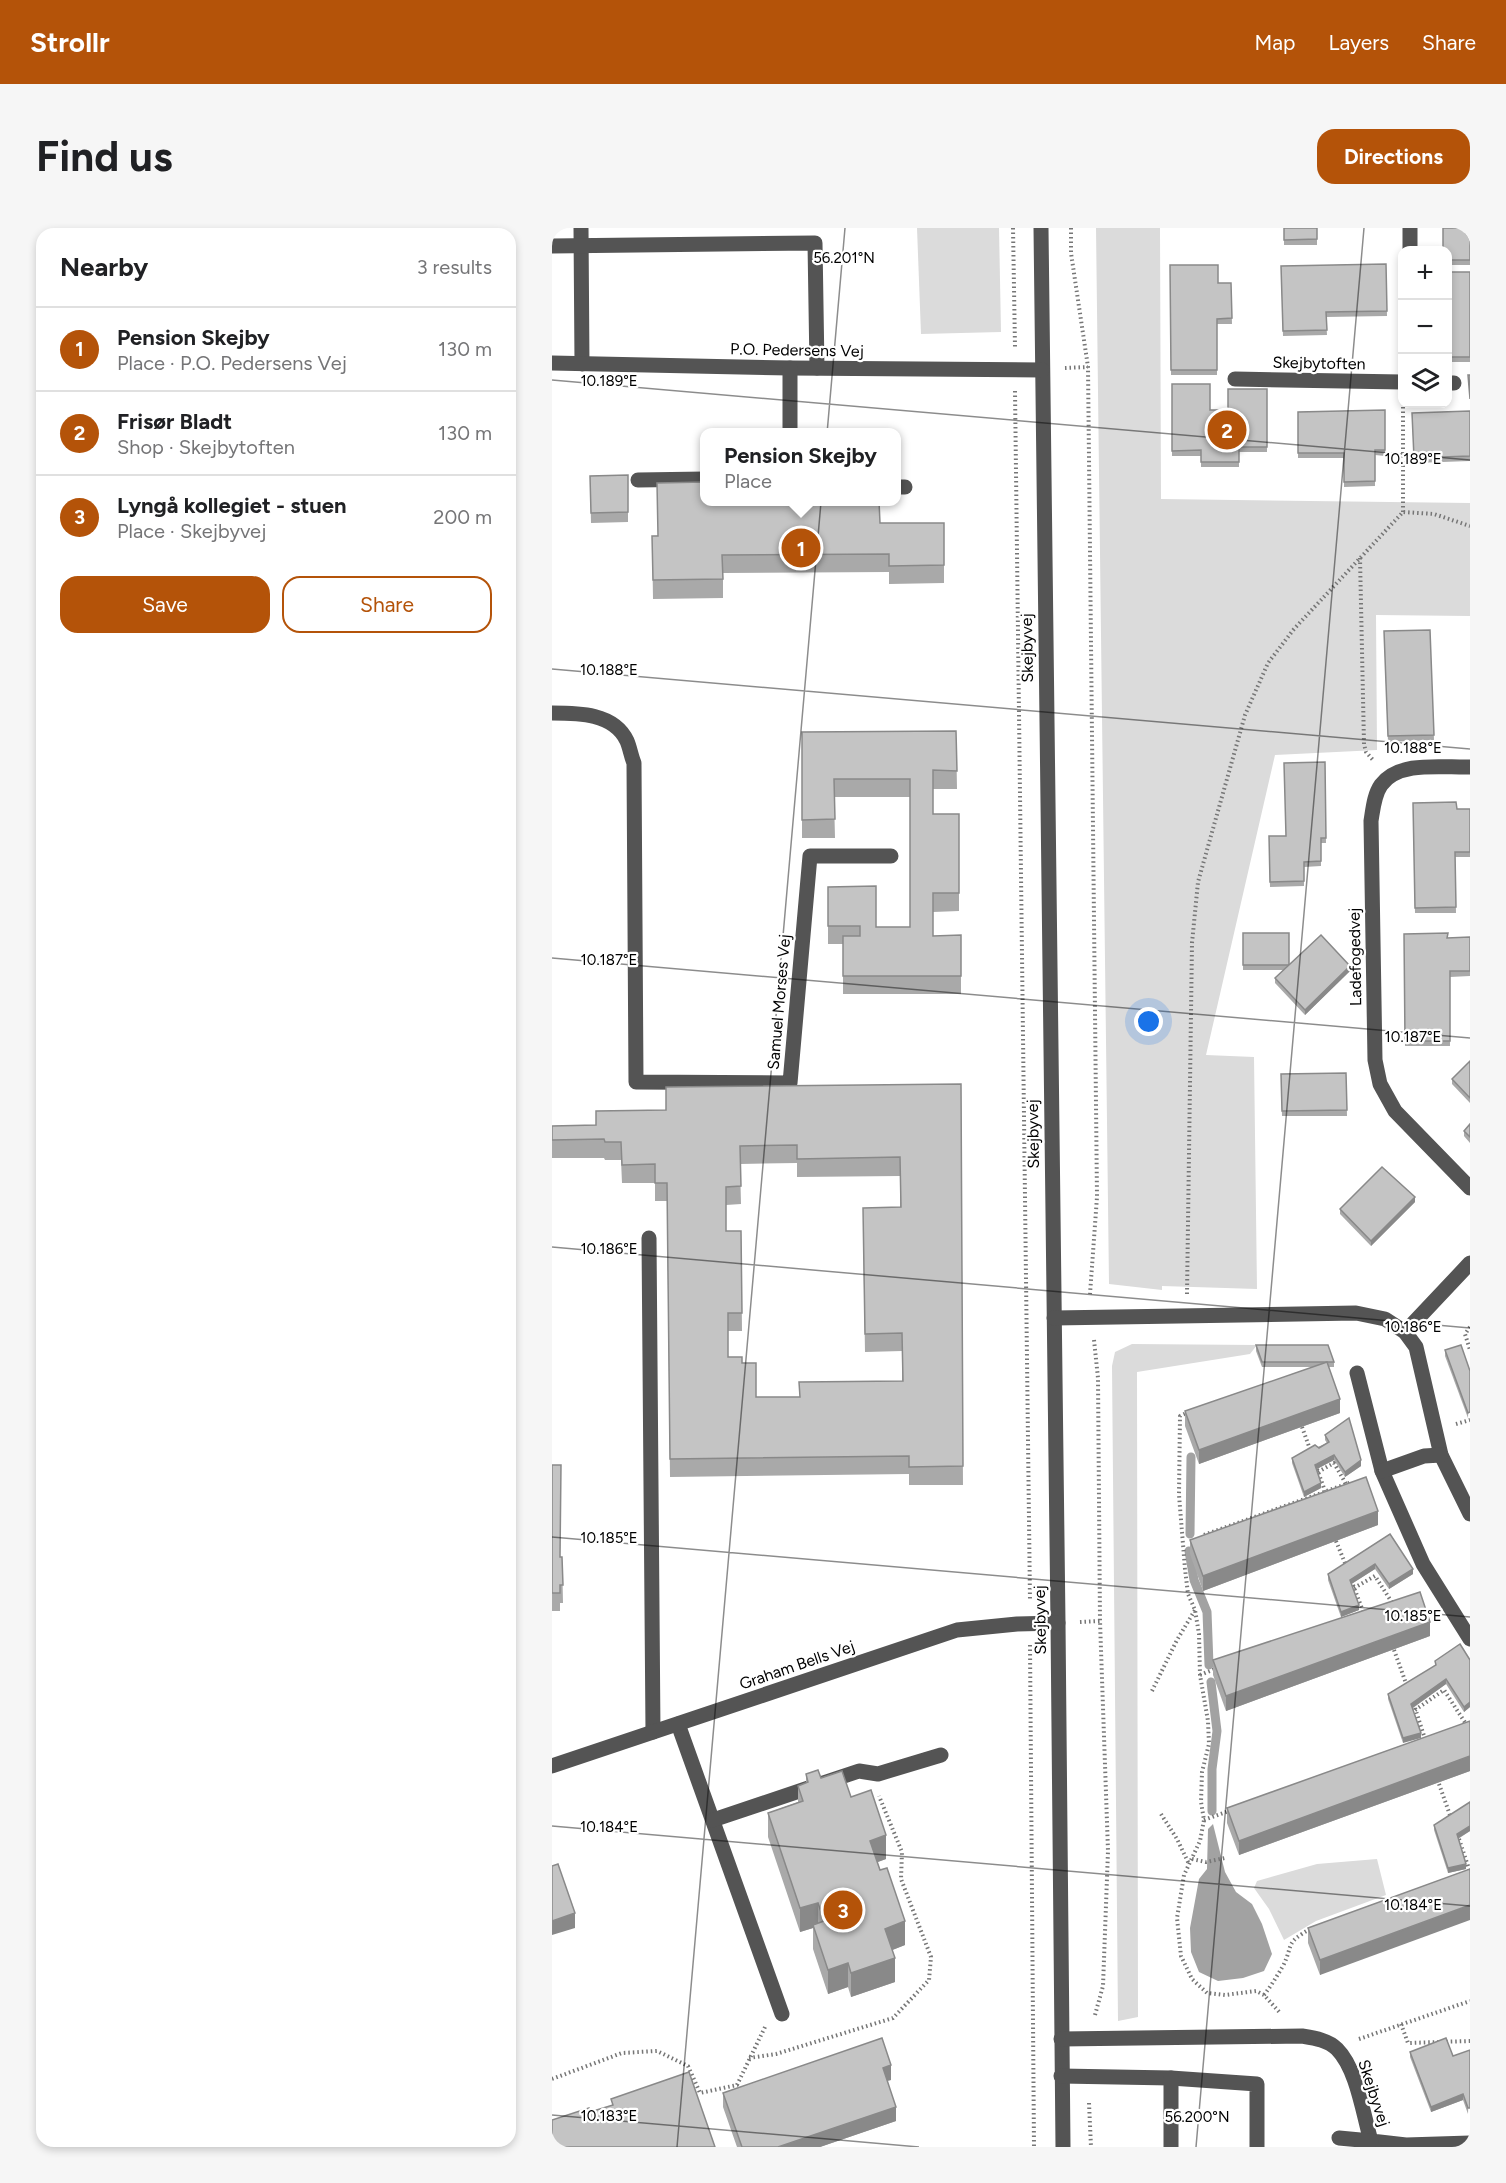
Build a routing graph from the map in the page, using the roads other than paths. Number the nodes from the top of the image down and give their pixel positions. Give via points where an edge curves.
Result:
1 (580, 228) edge
2 (1041, 228) edge
3 (1410, 228) edge
4 (552, 246) edge
5 (581, 246) junction
6 (1410, 246) edge
7 (552, 363) edge
8 (582, 364) junction
9 (790, 368) junction
10 (817, 368) junction
11 (1042, 370) junction
12 (1235, 379) dead end
13 (1398, 382) edge
14 (790, 428) edge
15 (700, 479) edge
16 (638, 480) dead end
17 (552, 713) edge
18 (1470, 767) edge
19 (891, 856) dead end
20 (1470, 1188) edge
21 (649, 1238) dead end
22 (1470, 1263) edge
23 (1053, 1317) junction
24 (1404, 1332) junction
25 (1357, 1373) dead end
26 (1441, 1455) junction
27 (1382, 1471) junction
28 (1470, 1514) edge
29 (1058, 1623) junction
30 (1470, 1639) edge
31 (678, 1724) junction
32 (653, 1732) junction
33 (941, 1755) dead end
34 (552, 1767) edge
35 (713, 1820) junction
36 (782, 2014) road end
37 (1061, 2039) junction
38 (1061, 2076) junction
39 (1171, 2078) junction
40 (1339, 2138) dead end
41 (1371, 2141) junction
42 (1470, 2143) edge
43 (1063, 2147) edge
44 (1171, 2147) edge
45 (1257, 2147) edge

1 - 5 street
2 - 11 street, Skejbyvej
3 - 6 street
4 - 5 street
5 - 8 street
5 - 10 street via 815,243
7 - 8 street, P.O. Pedersens Vej
8 - 9 street, P.O. Pedersens Vej
9 - 10 street, P.O. Pedersens Vej
9 - 14 street
10 - 11 street, P.O. Pedersens Vej
11 - 23 street, Skejbyvej
12 - 13 street, Skejbytoften
15 - 16 street
17 - 19 street, Samuel Morses Vej via 583,713 610,722 626,739 633,763 636,1082 790,1083 810,856
18 - 20 street, Ladefogedvej via 1396,772 1382,784 1371,821 1375,1060 1380,1084 1395,1112
21 - 32 street
22 - 24 street
23 - 24 street via 1356,1313 1385,1319
23 - 29 street, Skejbyvej
24 - 26 street via 1416,1347
25 - 27 street
26 - 27 street via 1424,1456
26 - 28 street
27 - 30 street via 1423,1564
29 - 31 street, Graham Bells Vej via 957,1630
29 - 37 street, Skejbyvej
31 - 32 street, Graham Bells Vej
31 - 35 street
32 - 34 street, Graham Bells Vej
33 - 35 street via 878,1774 859,1771
35 - 36 street
37 - 38 street, Skejbyvej
37 - 41 street, Skejbyvej via 1319,2039 1336,2048 1350,2068
38 - 39 street
38 - 43 street, Skejbyvej
39 - 44 street
39 - 45 street via 1257,2084
40 - 41 street, Skejbyvej
41 - 42 street, Skejbyvej via 1406,2145

